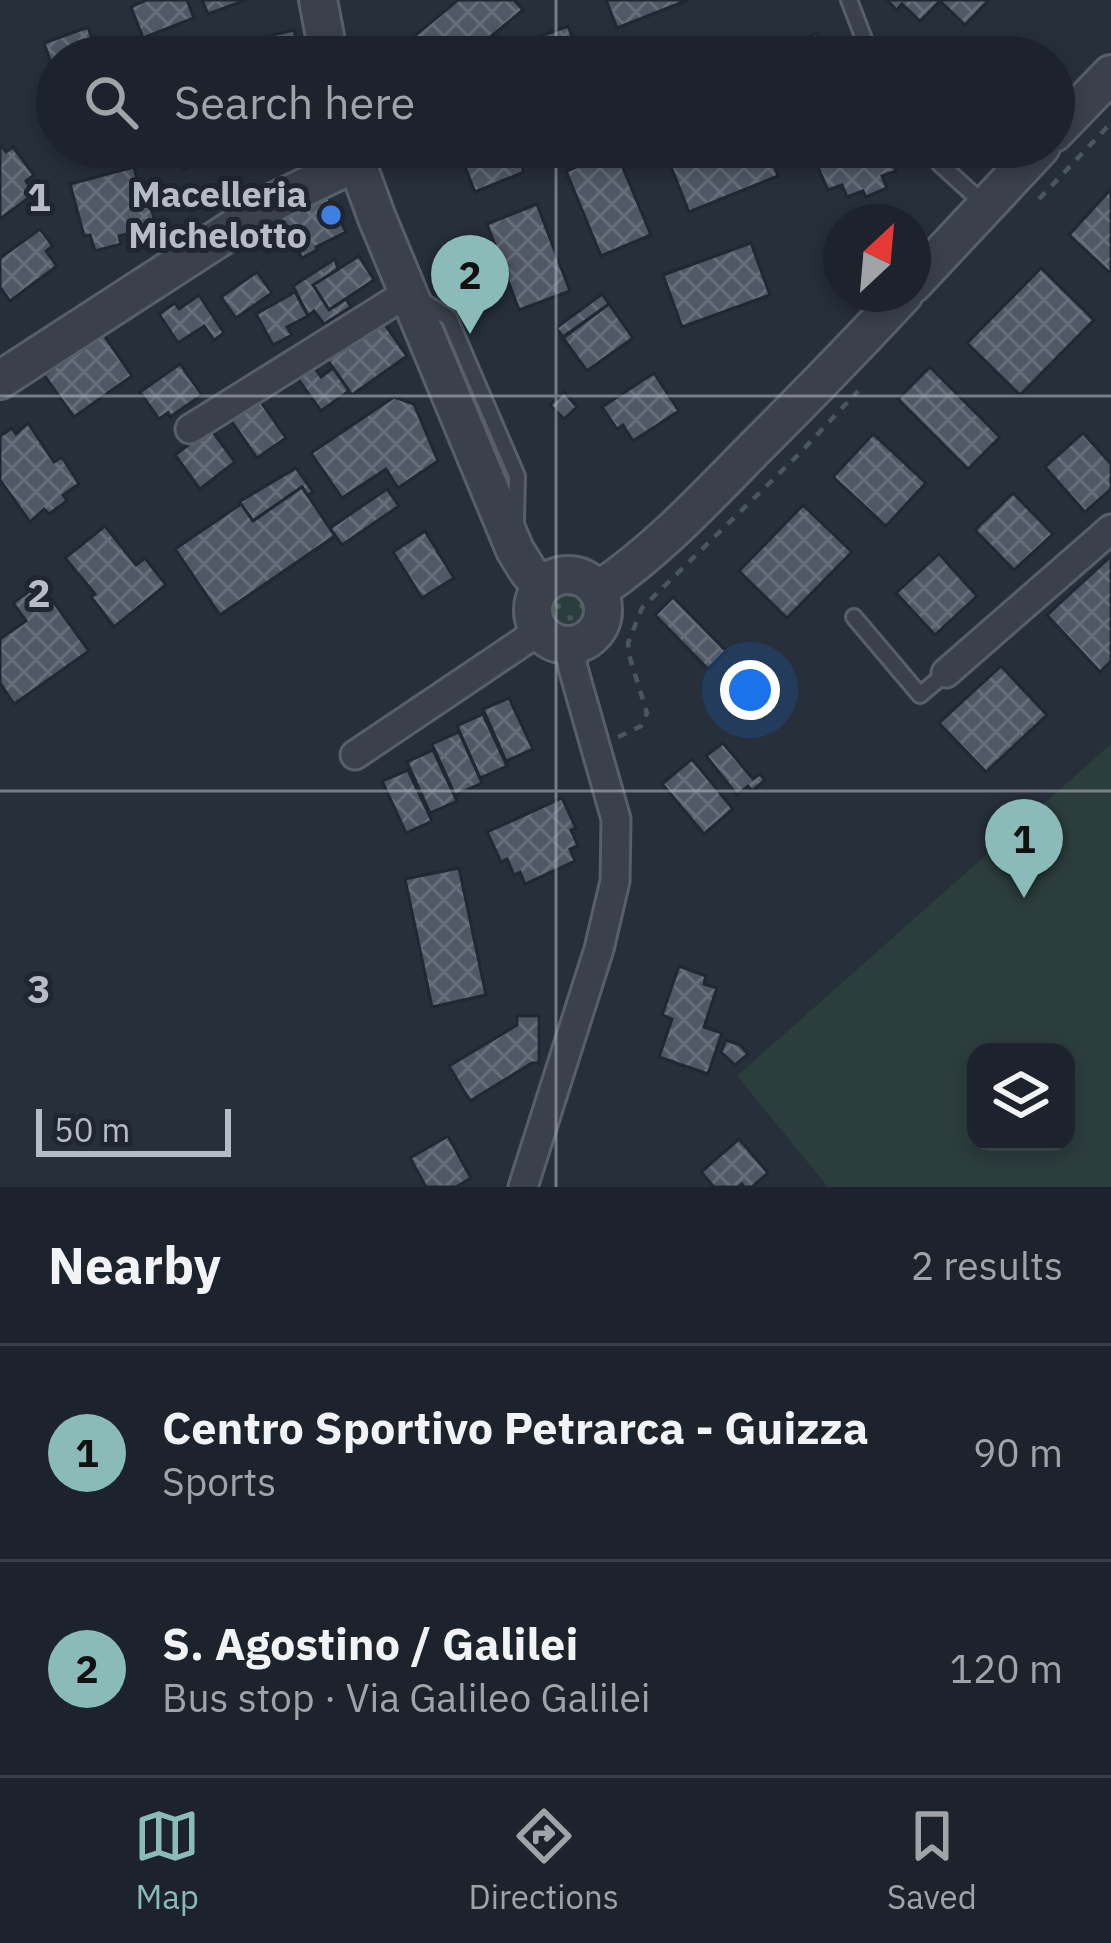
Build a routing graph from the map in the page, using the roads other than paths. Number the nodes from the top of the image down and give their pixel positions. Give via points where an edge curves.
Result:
1 (318, 0) edge
2 (849, 0) edge
3 (324, 36) edge
4 (864, 36) edge
5 (1111, 74) edge
6 (1075, 111) edge
7 (331, 168) edge
8 (358, 168) edge
9 (944, 168) edge
10 (1021, 168) edge
11 (985, 205) junction
12 (931, 264) edge
13 (409, 292) junction
14 (887, 312) edge
15 (0, 380) edge
16 (190, 429) dead end
17 (1111, 529) edge
18 (540, 585) junction
19 (599, 590) junction
20 (854, 617) dead end
21 (555, 638) junction
22 (946, 674) joint
23 (355, 755) dead end
24 (523, 1187) edge

1 - 3 street
2 - 4 lane
5 - 6 street
7 - 15 street
8 - 13 street
9 - 11 lane
10 - 11 street
11 - 12 street
13 - 16 street
13 - 18 street via 515,550
14 - 19 street via 688,517
17 - 22 street
18 - 19 street via 569,574
18 - 21 street via 532,611
19 - 21 street via 603,619 589,640
20 - 22 lane via 920,695
21 - 23 street
21 - 24 street via 573,668 616,819 615,880

